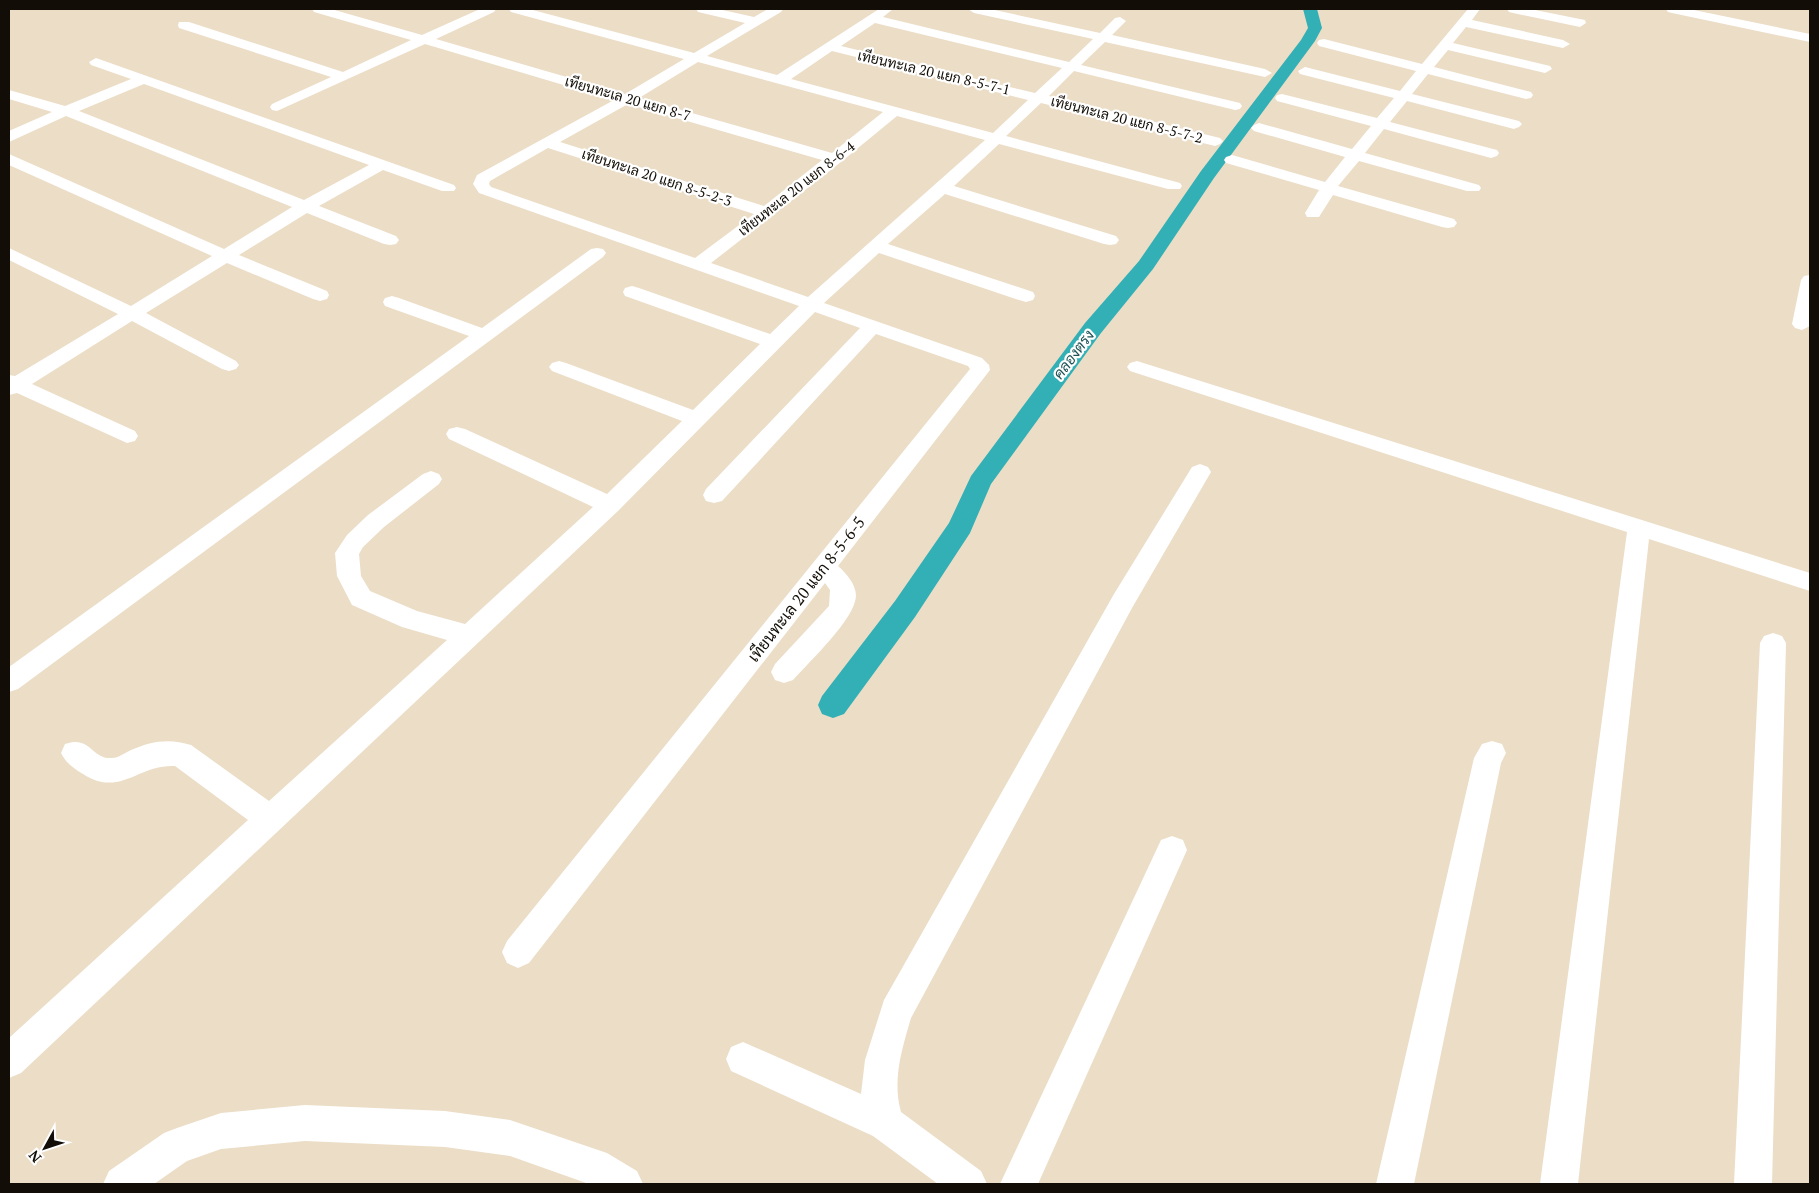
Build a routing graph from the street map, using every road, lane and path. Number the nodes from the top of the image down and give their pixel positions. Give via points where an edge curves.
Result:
1 (318, 9) edge
2 (490, 9) edge
3 (515, 9) edge
4 (702, 9) edge
5 (777, 9) edge
6 (888, 9) edge
7 (974, 9) edge
8 (1474, 9) edge
9 (1513, 9) edge
10 (1672, 9) edge
11 (874, 19) junction
12 (755, 21) junction
13 (1120, 21) dead end
14 (1463, 22) junction
15 (1580, 23) dead end
16 (184, 25) dead end
17 (1103, 37) junction
18 (1810, 38) edge
19 (420, 40) junction
20 (1324, 43) dead end
21 (1563, 44) dead end
22 (1444, 45) junction
23 (830, 47) junction
24 (696, 56) junction
25 (96, 62) dead end
26 (1072, 67) junction
27 (1545, 69) dead end
28 (1424, 70) junction
29 (1305, 71) dead end
30 (1265, 73) dead end
31 (342, 76) junction
32 (144, 79) junction
33 (781, 79) junction
34 (9, 94) edge
35 (1526, 95) dead end
36 (1405, 96) junction
37 (1039, 97) junction
38 (628, 98) junction
39 (1282, 98) dead end
40 (1236, 106) dead end
41 (277, 107) dead end
42 (895, 110) junction
43 (66, 111) junction
44 (1380, 124) junction
45 (1514, 124) dead end
46 (1259, 128) dead end
47 (9, 137) edge
48 (996, 138) junction
49 (1215, 141) dead end
50 (548, 143) junction
51 (1491, 153) dead end
52 (1355, 155) junction
53 (9, 159) edge
54 (835, 159) junction
55 (1232, 160) dead end
56 (382, 164) junction
57 (1174, 186) dead end
58 (1329, 187) junction
59 (448, 188) dead end
60 (942, 188) junction
61 (1473, 188) dead end
62 (304, 207) junction
63 (766, 212) junction
64 (1313, 213) dead end
65 (1448, 223) dead end
66 (390, 240) dead end
67 (1110, 240) dead end
68 (876, 246) junction
69 (597, 253) dead end
70 (9, 254) edge
71 (224, 255) junction
72 (697, 265) junction
73 (1810, 280) edge
74 (632, 292) dead end
75 (320, 295) dead end
76 (1026, 296) dead end
77 (392, 302) dead end
78 (811, 305) junction
79 (131, 313) junction
80 (1802, 324) dead end
81 (873, 326) junction
82 (484, 335) junction
83 (774, 342) junction
84 (228, 365) dead end
85 (559, 366) dead end
86 (1137, 367) dead end
87 (11, 385) edge
88 (697, 419) junction
89 (456, 434) dead end
90 (127, 436) dead end
91 (1200, 472) dead end
92 (431, 479) dead end
93 (714, 495) dead end
94 (610, 504) junction
95 (1640, 527) junction
96 (824, 567) junction
97 (1810, 582) edge
98 (469, 635) junction
99 (1773, 643) dead end
100 (784, 672) dead end
101 (9, 681) edge
102 (75, 753) dead end
103 (1492, 753) dead end
104 (270, 820) junction
105 (1172, 850) dead end
106 (518, 952) dead end
107 (743, 1059) dead end
108 (9, 1061) edge
109 (886, 1123) junction
110 (122, 1184) edge
111 (624, 1184) edge
112 (968, 1184) edge
113 (1019, 1184) edge
114 (1395, 1184) edge
115 (1559, 1184) edge
116 (1753, 1184) edge

1 - 19 street, เทียนทะเล 20 แยก 8-7
2 - 19 street
3 - 24 street
4 - 12 street
5 - 12 street
6 - 11 street
7 - 17 street
8 - 14 street
9 - 15 street
10 - 18 street via 1755,22
11 - 23 street
11 - 26 street
12 - 24 street
13 - 17 street
14 - 21 street
14 - 22 street
16 - 31 street
17 - 26 street
17 - 30 street
19 - 31 street
19 - 38 street, เทียนทะเล 20 แยก 8-7
20 - 28 street
22 - 27 street
22 - 28 street
23 - 33 street
23 - 37 street, เทียนทะเล 20 แยก 8-5-7-1
24 - 33 street
24 - 38 street
25 - 32 street
26 - 37 street
26 - 40 street
28 - 35 street
28 - 36 street
29 - 36 street
31 - 41 street
32 - 43 street
32 - 56 street
33 - 42 street
34 - 43 street
36 - 44 street
36 - 45 street
37 - 48 street
37 - 49 street, เทียนทะเล 20 แยก 8-5-7-2
38 - 50 street
38 - 54 street, เทียนทะเล 20 แยก 8-7
39 - 44 street
42 - 48 street
42 - 54 street, เทียนทะเล 20 แยก 8-6-4
43 - 47 street
43 - 62 street
44 - 51 street
44 - 52 street
46 - 52 street
48 - 57 street
48 - 60 street
50 - 63 street, เทียนทะเล 20 แยก 8-5-2-3
50 - 72 street, เทียนทะเล 20 แยก 8-5-6-5 via 483,178 481,184 485,190
52 - 58 street
52 - 61 street
53 - 71 street
54 - 63 street, เทียนทะเล 20 แยก 8-6-4
55 - 58 street
56 - 59 street
56 - 62 street
58 - 64 street
58 - 65 street
60 - 67 street
60 - 68 street
62 - 66 street
62 - 71 street
63 - 72 street, เทียนทะเล 20 แยก 8-6-4
68 - 76 street
68 - 78 street
69 - 82 street
70 - 79 street
71 - 75 street
71 - 79 street
72 - 78 street, เทียนทะเล 20 แยก 8-5-6-5
73 - 80 street
74 - 83 street
77 - 82 street
78 - 81 street, เทียนทะเล 20 แยก 8-5-6-5
78 - 83 street
79 - 84 street
79 - 87 street
81 - 93 street
81 - 96 street, เทียนทะเล 20 แยก 8-5-6-5 via 975,362 980,370
82 - 101 street
83 - 88 street
85 - 88 street
86 - 95 street
87 - 90 street
88 - 94 street
89 - 94 street
91 - 109 street via 1123,601 896,1012 882,1060 879,1096
92 - 98 street via 355,541 347,553 349,576 361,598 369,602 411,620
94 - 98 street
95 - 97 street
95 - 115 street
96 - 100 street via 843,587 840,610
96 - 106 street, เทียนทะเล 20 แยก 8-5-6-5
98 - 104 street
99 - 116 street
102 - 104 street via 101,770 114,771 144,757 167,752 181,754
103 - 114 street via 1488,758
104 - 108 street
105 - 113 street
107 - 109 street
109 - 112 street
110 - 111 street via 177,1146 220,1131 305,1124 445,1129 510,1138 594,1166

